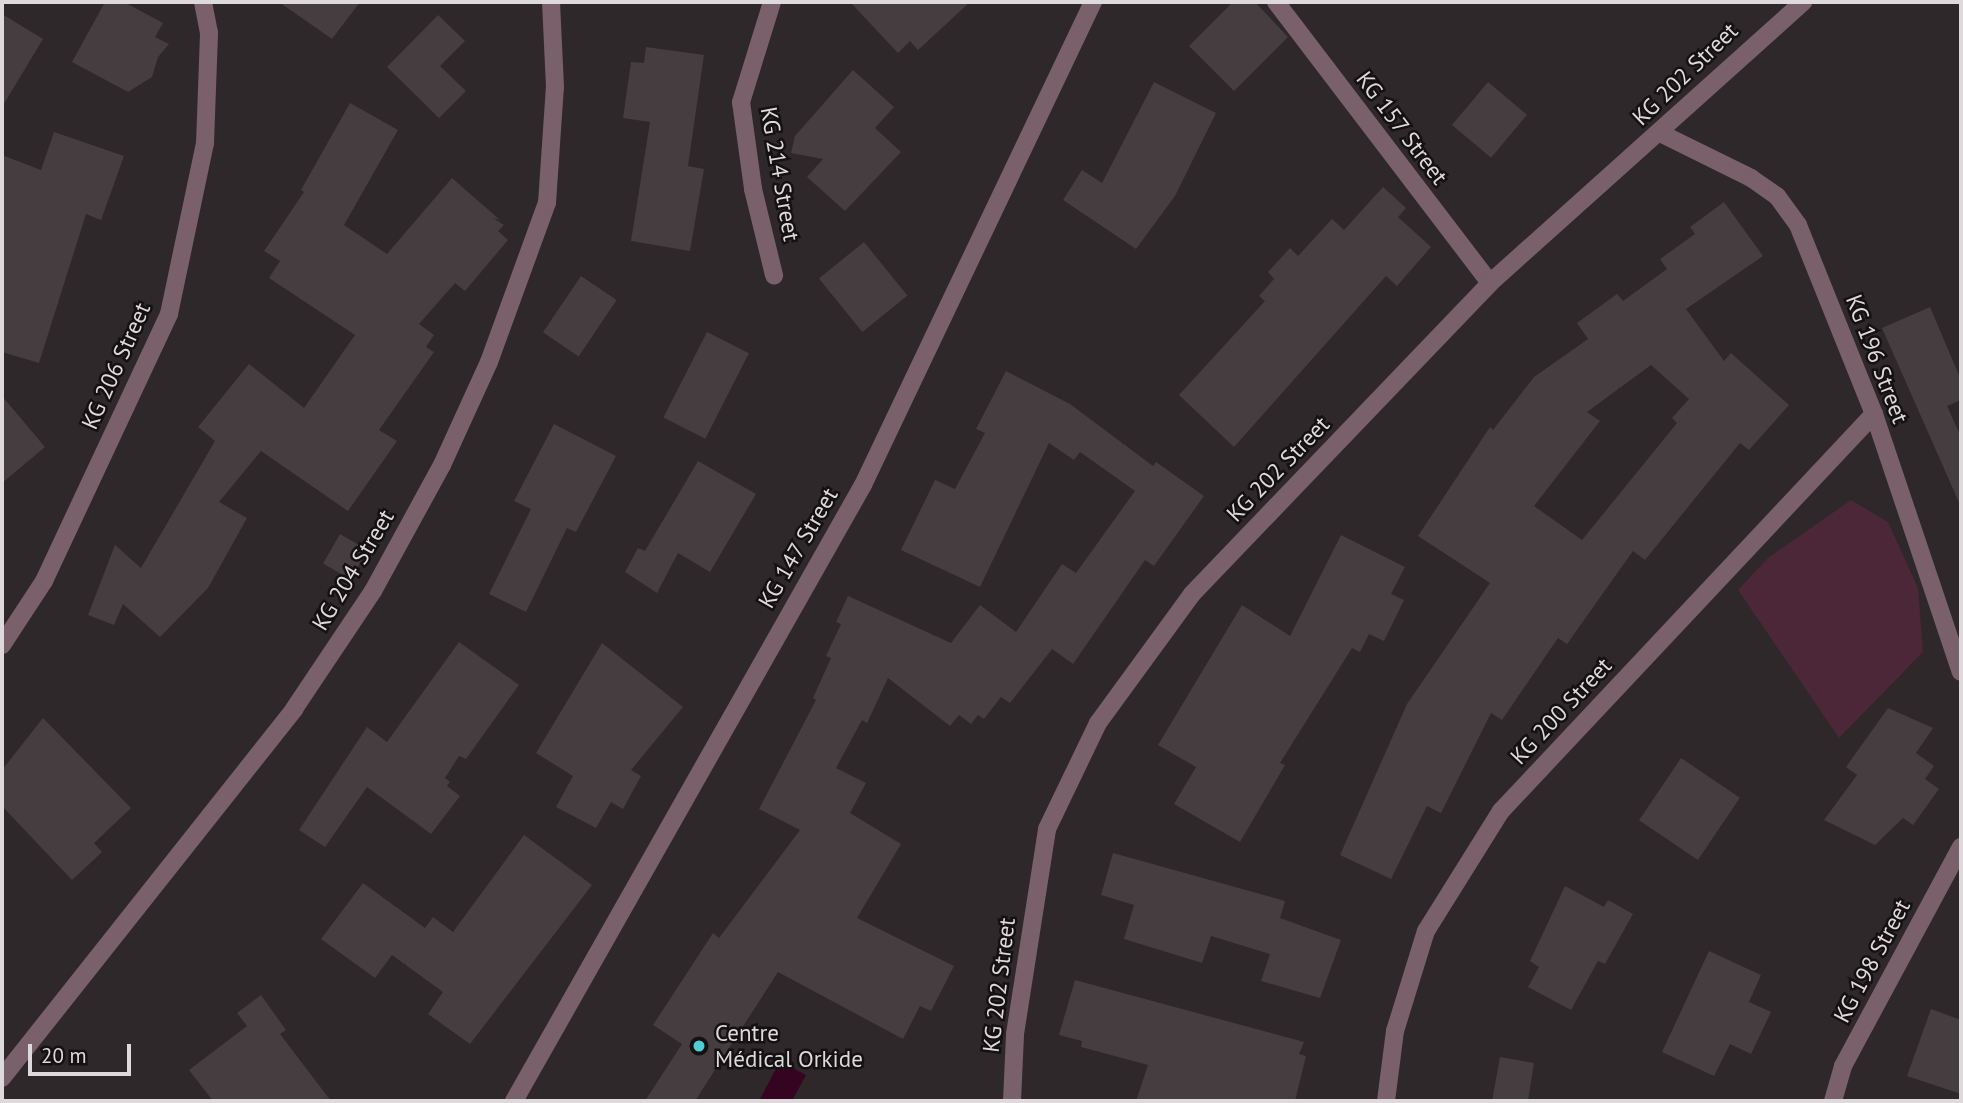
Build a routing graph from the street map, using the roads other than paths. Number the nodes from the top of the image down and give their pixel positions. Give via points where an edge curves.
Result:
1 (202, 2) edge
2 (551, 2) edge
3 (772, 2) edge
4 (1093, 2) edge
5 (1276, 2) edge
6 (1803, 2) edge
7 (1660, 133) junction
8 (774, 275) dead end
9 (1490, 283) junction
10 (1874, 414) junction
11 (2, 645) edge
12 (1961, 672) edge
13 (1961, 847) edge
14 (2, 1078) edge
15 (514, 1101) edge
16 (1012, 1101) edge
17 (1386, 1101) edge
18 (1833, 1101) edge

1 - 11 street, KG 206 Street via 209,33 205,144 169,314 44,581
2 - 14 street, KG 204 Street via 555,87 547,203 508,316 442,465 373,591 294,709
3 - 8 street, KG 214 Street via 741,102 753,189
4 - 15 street, KG 147 Street via 863,485
5 - 9 street, KG 157 Street
6 - 7 street, KG 202 Street via 1752,43
7 - 9 street, KG 202 Street
7 - 10 street, KG 196 Street via 1751,178 1777,196 1798,225
9 - 16 street, KG 202 Street via 1192,594 1098,723 1047,829 1015,1034
10 - 12 street, KG 196 Street
10 - 17 street, KG 200 Street via 1501,811 1426,931 1395,1031
13 - 18 street, KG 198 Street via 1843,1066

